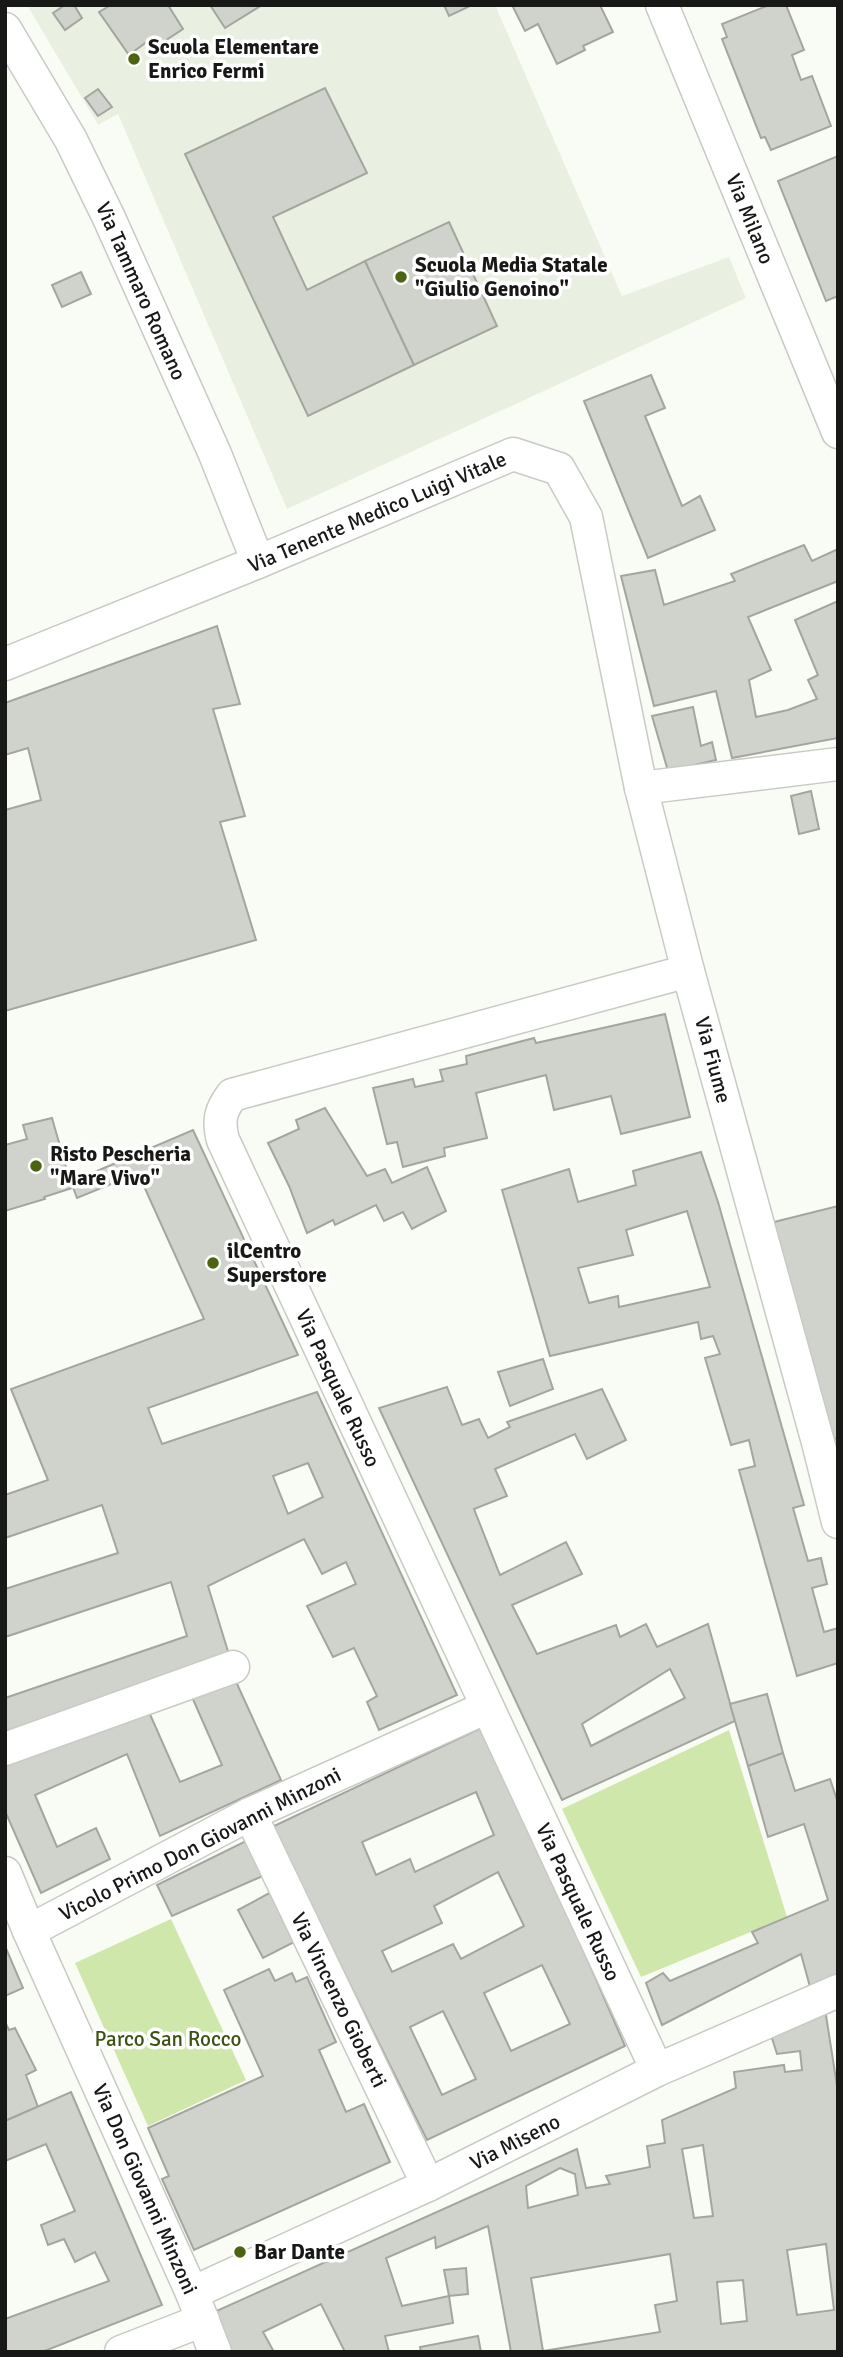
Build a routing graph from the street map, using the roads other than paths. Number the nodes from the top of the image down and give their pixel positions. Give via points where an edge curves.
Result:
1 (662, 5) edge
2 (5, 29) edge
3 (838, 432) edge
4 (258, 562) junction
5 (5, 664) edge
6 (838, 764) edge
7 (641, 788) junction
8 (688, 971) junction
9 (838, 1522) edge
10 (233, 1667) dead end
11 (486, 1707) junction
12 (5, 1749) edge
13 (250, 1814) junction
14 (5, 1873) edge
15 (29, 1931) junction
16 (837, 1998) edge
17 (657, 2070) junction
18 (428, 2185) junction
19 (197, 2306) junction
20 (121, 2352) edge
21 (215, 2352) edge

1 - 3 street, Via Milano
2 - 4 street, Via Tammaro Romano via 71,140 104,207 215,454
4 - 5 street, Via Tenente Medico Luigi Vitale
4 - 7 street, Via Tenente Medico Luigi Vitale via 513,454 559,469 586,517
6 - 7 street
7 - 8 street, Via Fiume
8 - 9 street, Via Fiume
8 - 11 street, Via Pasquale Russo via 232,1095 222,1109 219,1126 223,1140
10 - 12 street
11 - 13 street, Vicolo Primo Don Giovanni Minzoni
11 - 17 street, Via Pasquale Russo
13 - 15 street, Vicolo Primo Don Giovanni Minzoni
13 - 18 street, Via Vincenzo Gioberti
14 - 15 street, Via Don Giovanni Minzoni
15 - 19 street, Via Don Giovanni Minzoni
16 - 17 street, Via Miseno
17 - 18 street, Via Miseno
18 - 19 street, Via Miseno
19 - 20 street, Via Miseno
19 - 21 street, Via Don Giovanni Minzoni

